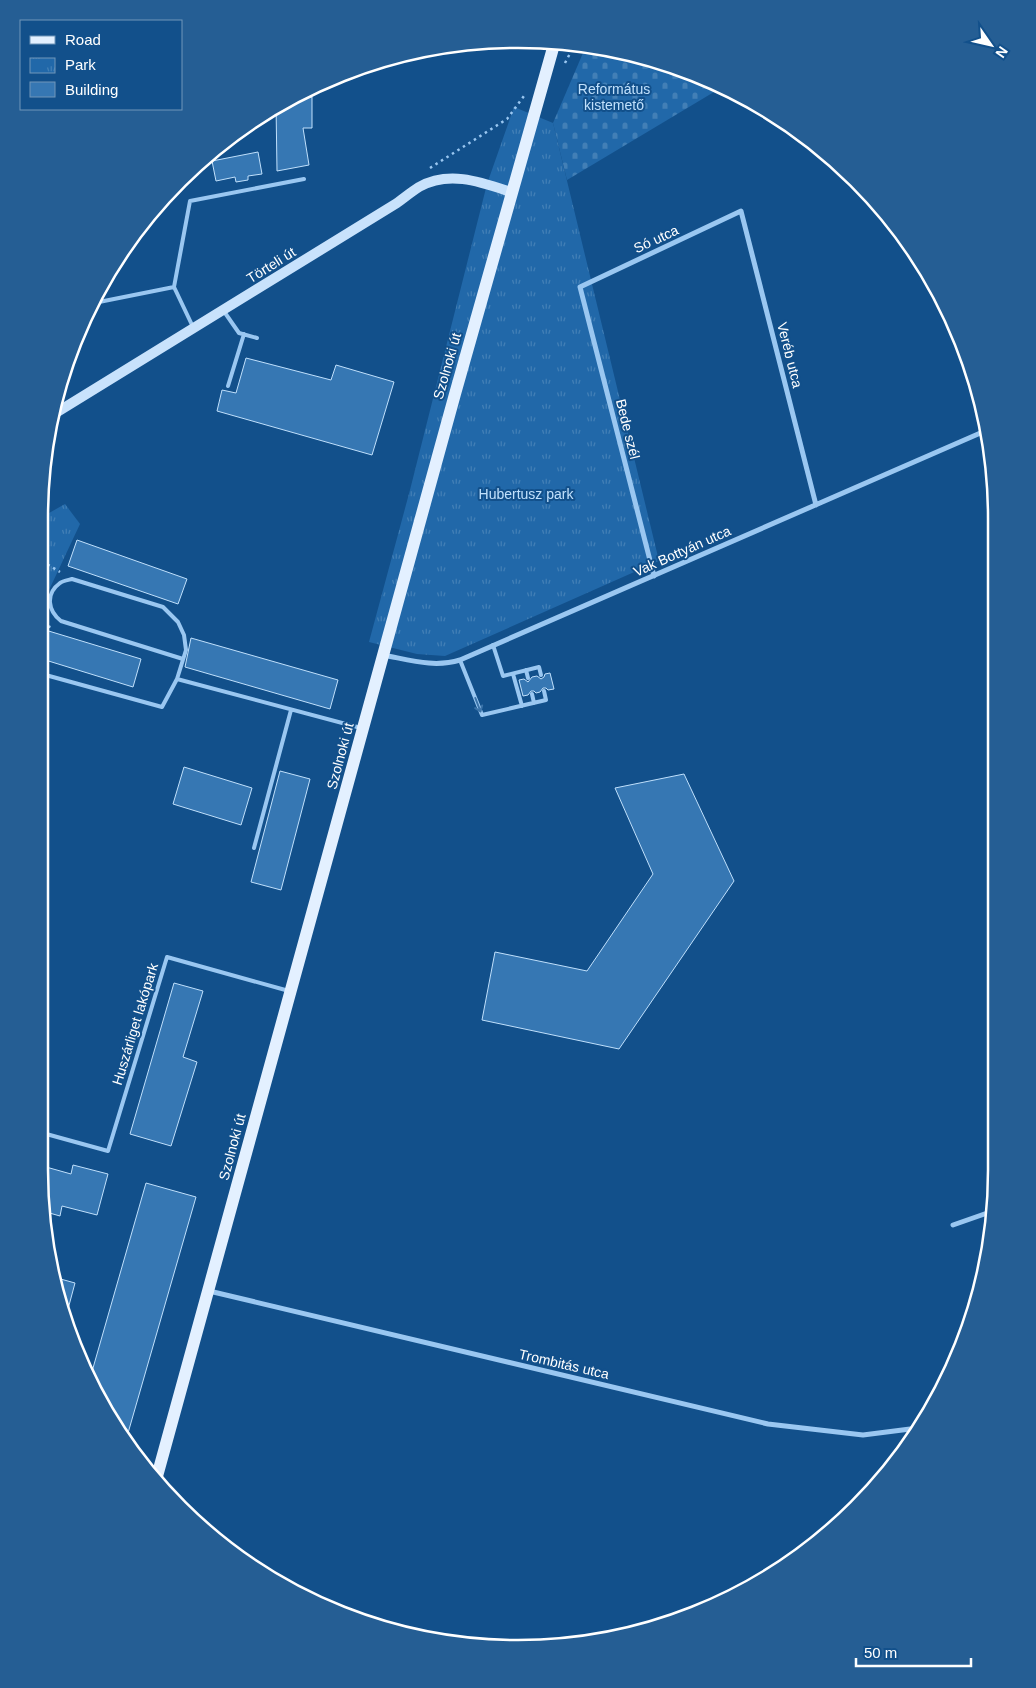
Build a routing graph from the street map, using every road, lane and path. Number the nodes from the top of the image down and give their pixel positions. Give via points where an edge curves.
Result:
1 (553, 49) edge
2 (304, 180) dead end
3 (511, 192) junction
4 (741, 211) joint
5 (174, 287) junction
6 (580, 287) joint
7 (101, 301) edge
8 (223, 310) junction
9 (194, 328) junction
10 (244, 334) junction
11 (256, 338) dead end
12 (228, 386) dead end
13 (61, 410) edge
14 (980, 433) edge
15 (816, 505) junction
16 (48, 565) edge
17 (654, 576) junction
18 (72, 579) junction
19 (493, 645) junction
20 (383, 654) junction
21 (183, 659) junction
22 (460, 660) junction
23 (526, 670) junction
24 (513, 674) junction
25 (540, 675) dead end
26 (48, 676) edge
27 (528, 678) dead end
28 (177, 679) junction
29 (544, 691) dead end
30 (532, 694) dead end
31 (534, 703) junction
32 (522, 706) junction
33 (291, 710) junction
34 (363, 728) junction
35 (254, 848) dead end
36 (291, 991) junction
37 (48, 1134) edge
38 (986, 1214) edge
39 (953, 1225) dead end
40 (208, 1291) junction
41 (910, 1429) edge
42 (158, 1473) edge

1 - 3 main road, Szolnoki út
2 - 5 lane via 190,201
3 - 8 main road, Törteli út via 461,178 442,178 420,187
3 - 20 main road, Szolnoki út
4 - 6 street, Só utca
4 - 15 street, Veréb utca
5 - 7 lane
5 - 9 lane
6 - 17 street, Bede szél
8 - 9 main road, Törteli út
8 - 10 lane via 239,333
9 - 13 main road, Törteli út
10 - 11 lane
10 - 12 lane
14 - 15 street, Vak Bottyán utca
15 - 17 street, Vak Bottyán utca
16 - 18 path
17 - 19 street, Vak Bottyán utca
18 - 21 lane via 162,608 178,622 184,635 186,650
18 - 21 lane via 60,582 50,595 53,615 61,621
19 - 22 street, Vak Bottyán utca
19 - 24 lane via 503,676
20 - 22 street, Vak Bottyán utca via 433,665
20 - 34 main road, Szolnoki út
21 - 28 lane
22 -> 32 lane via 482,715
23 - 24 lane
23 - 25 lane via 539,667
23 - 27 lane
24 - 32 lane
26 - 28 lane via 162,707
28 - 33 lane
29 - 31 lane via 546,700
30 - 31 lane
31 - 32 lane
33 - 34 lane
33 - 35 lane
34 - 36 main road, Szolnoki út
36 - 37 lane, Huszárliget lakópark via 167,957 108,1151
36 - 40 main road, Szolnoki út
38 - 39 street
40 - 41 street, Trombitás utca via 768,1424 862,1435
40 - 42 main road, Szolnoki út

